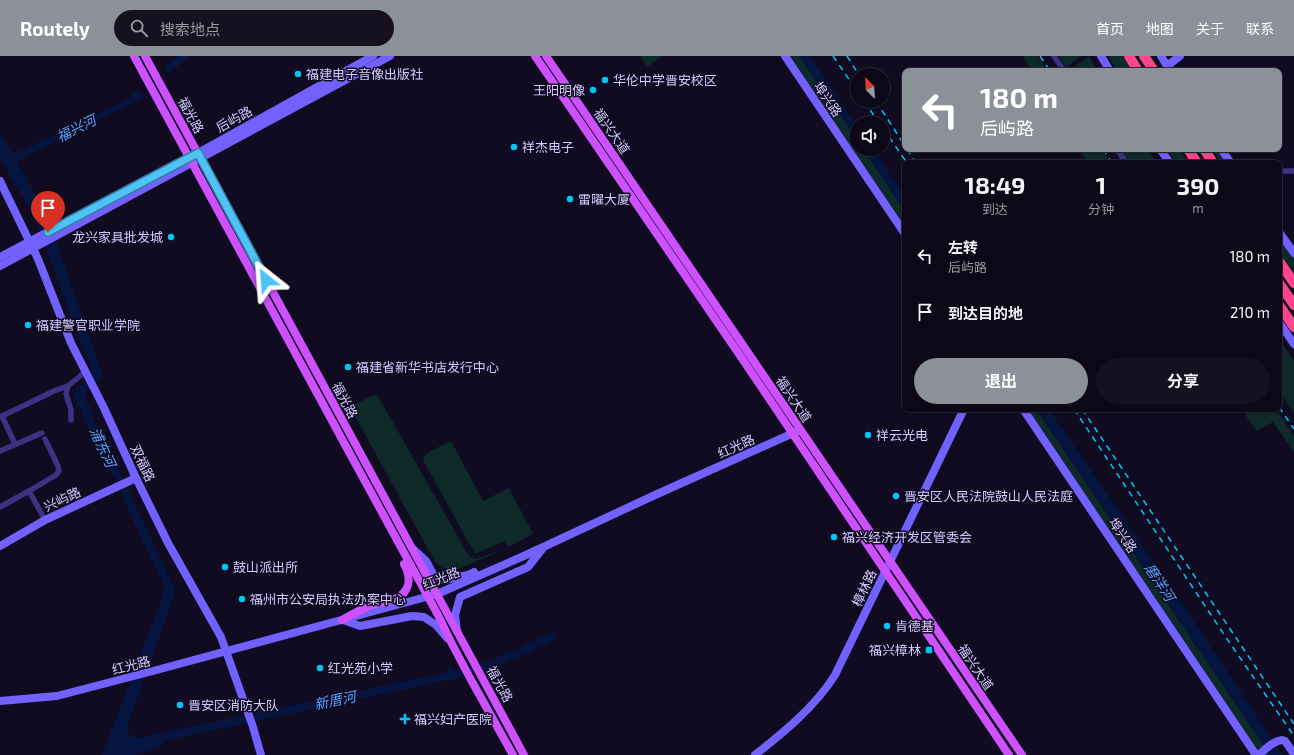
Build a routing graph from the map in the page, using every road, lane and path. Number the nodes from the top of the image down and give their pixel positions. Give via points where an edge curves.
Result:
1 (134, 56) edge
2 (145, 56) edge
3 (373, 56) edge
4 (390, 56) edge
5 (535, 56) edge
6 (546, 56) edge
7 (785, 56) edge
8 (1054, 56) edge
9 (1101, 56) edge
10 (1129, 56) edge
11 (1144, 56) edge
12 (1161, 56) edge
13 (1180, 56) edge
14 (1062, 68) edge
15 (1108, 68) edge
16 (1136, 68) edge
17 (1152, 68) edge
18 (1169, 68) edge
19 (199, 156) junction
20 (191, 160) junction
21 (1282, 171) edge
22 (1294, 171) edge
23 (0, 181) edge
24 (902, 230) edge
25 (1282, 236) edge
26 (32, 245) junction
27 (1294, 253) edge
28 (0, 257) edge
29 (1282, 265) edge
30 (0, 266) edge
31 (1294, 283) edge
32 (1282, 287) edge
33 (1294, 305) edge
34 (1282, 311) edge
35 (1282, 324) edge
36 (1292, 331) edge
37 (1294, 344) edge
38 (86, 373) junction
39 (68, 386) junction
40 (963, 412) edge
41 (1025, 412) edge
42 (1, 417) edge
43 (71, 420) dead end
44 (800, 430) junction
45 (792, 434) junction
46 (15, 444) junction
47 (0, 451) edge
48 (136, 478) junction
49 (29, 491) junction
50 (0, 507) edge
51 (45, 520) junction
52 (388, 525) junction
53 (0, 546) edge
54 (411, 546) junction
55 (543, 547) junction
56 (526, 555) junction
57 (890, 561) junction
58 (885, 571) junction
59 (436, 594) junction
60 (428, 596) junction
61 (342, 620) junction
62 (457, 631) junction
63 (452, 644) junction
64 (226, 651) junction
65 (0, 701) edge
66 (1260, 753) edge
67 (1294, 754) edge
68 (261, 755) edge
69 (513, 755) edge
70 (524, 755) edge
71 (755, 755) edge
72 (1009, 755) edge
73 (1022, 755) edge

1 - 20 main road, 福光路
2 - 19 main road, 福光路
3 - 19 street, 后屿路
4 - 19 street, 后屿路
5 - 45 main road, 福兴大道
6 - 44 main road, 福兴大道
7 - 24 street, 埠兴路
8 - 14 street
9 - 15 street
10 - 16 highway
11 - 17 highway
12 - 18 street
13 - 18 street
19 - 20 street, 后屿路
19 - 54 main road, 福光路
20 - 26 street, 后屿路
20 - 52 main road, 福光路
21 - 22 street
23 - 26 street, 双福路
25 - 27 street
26 - 28 street
26 - 30 street
26 - 38 street, 双福路 via 66,332
29 - 31 highway
32 - 33 highway
34 - 36 highway
35 - 36 street
36 - 37 street
38 - 39 street
38 - 48 street, 双福路
39 - 42 street
39 - 43 street via 66,394
40 - 57 street, 樟林路
41 - 66 street, 埠兴路
42 - 46 street
44 - 45 street, 红光路
44 - 57 main road, 福兴大道
45 - 55 street, 红光路
45 - 58 main road, 福兴大道
46 - 47 street
46 - 49 street via 44,436 57,463 59,471 56,475
48 - 51 street, 兴屿路
48 - 64 street, 双福路 via 168,543 221,637
49 - 50 street
49 - 51 street
51 - 53 street, 兴屿路
52 - 60 main road, 福光路
52 - 61 main road via 396,549 409,573 406,591 398,598 365,608
54 - 56 street via 426,561 434,576 444,580 468,575 505,559
54 - 59 main road, 福光路
55 - 56 street, 红光路
55 - 62 street via 528,567 460,598 455,615
56 - 59 street, 红光路
57 - 58 street, 樟林路
57 - 73 main road, 福兴大道
58 - 71 street, 樟林路 via 829,685 799,717
58 - 72 main road, 福兴大道
59 - 60 street, 红光路
59 - 62 main road, 福光路
60 - 61 street, 红光路
60 - 63 main road, 福光路
61 - 63 street via 360,626 412,616 424,618 436,625
61 - 64 street, 红光路
62 - 70 main road, 福光路
63 - 69 main road, 福光路
64 - 65 street, 红光路 via 57,696
64 - 68 street, 双福路
66 - 67 street via 1282,740

